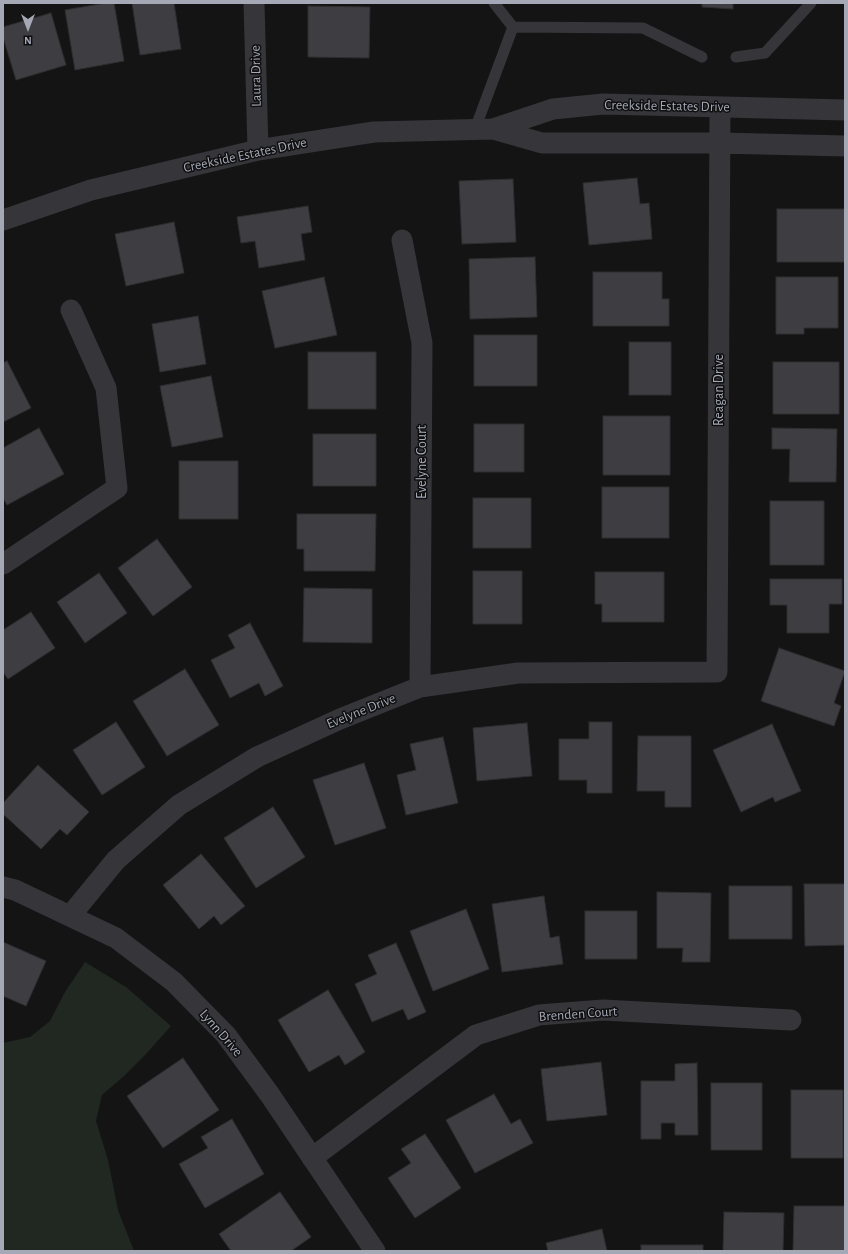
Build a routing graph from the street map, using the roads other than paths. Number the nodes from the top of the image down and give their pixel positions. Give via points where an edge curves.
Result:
1 (254, 3) edge
2 (494, 3) edge
3 (811, 3) edge
4 (513, 27) junction
5 (702, 57) dead end
6 (736, 57) dead end
7 (720, 107) junction
8 (845, 110) edge
9 (484, 129) junction
10 (720, 143) junction
11 (845, 146) edge
12 (258, 150) junction
13 (3, 220) edge
14 (402, 240) dead end
15 (70, 310) dead end
16 (3, 564) edge
17 (717, 672) joint
18 (420, 687) junction
19 (3, 887) edge
20 (70, 916) junction
21 (791, 1020) dead end
22 (312, 1158) junction
23 (375, 1251) edge

1 - 12 street, Laura Drive
2 - 4 lane
3 - 6 lane via 765,53
4 - 5 lane via 643,28
4 - 9 lane
7 - 8 street, Creekside Estates Drive
7 - 9 street, Creekside Estates Drive via 603,104 553,109
7 - 10 street, Reagan Drive
9 - 10 street, Creekside Estates Drive via 542,143
9 - 12 street, Creekside Estates Drive via 374,132
10 - 11 street, Creekside Estates Drive
10 - 17 street, Reagan Drive
12 - 13 street, Creekside Estates Drive via 91,190
14 - 18 street, Evelyne Court via 422,344
15 - 16 street via 106,388 117,488
17 - 18 street, Evelyne Drive via 518,673
18 - 20 street, Evelyne Drive via 340,718 257,757 180,805 116,860
19 - 20 street, Lynn Drive via 15,890
20 - 22 street, Lynn Drive via 116,938 174,982 226,1035
21 - 22 street, Brenden Court via 603,1010 539,1015 476,1035
22 - 23 street, Lynn Drive

